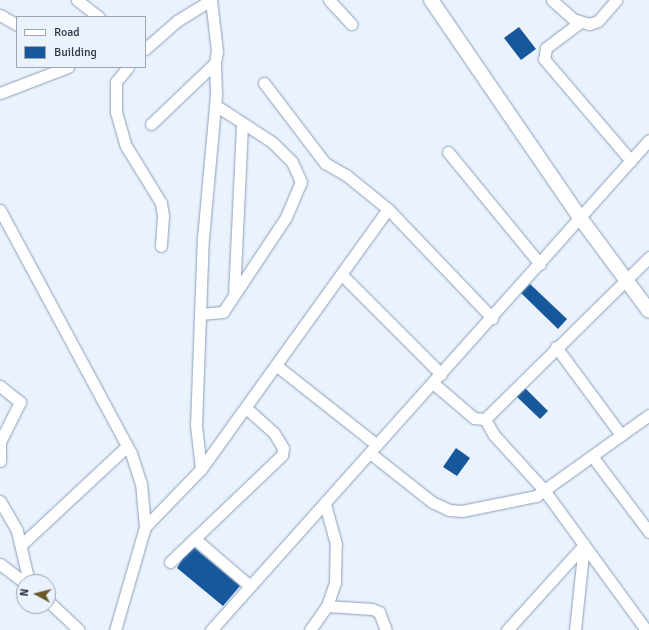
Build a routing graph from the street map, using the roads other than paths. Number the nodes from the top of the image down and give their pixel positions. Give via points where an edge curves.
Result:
1 (77, 0) edge
2 (211, 0) edge
3 (329, 0) edge
4 (552, 0) edge
5 (616, 0) edge
6 (435, 1) edge
7 (0, 14) edge
8 (98, 16) edge
9 (580, 23) junction
10 (16, 24) edge
11 (352, 24) dead end
12 (159, 35) junction
13 (146, 40) edge
14 (146, 48) edge
15 (215, 64) junction
16 (127, 68) edge
17 (52, 69) edge
18 (264, 83) dead end
19 (0, 93) edge
20 (215, 105) junction
21 (242, 123) junction
22 (151, 124) dead end
23 (649, 140) edge
24 (448, 152) dead end
25 (631, 160) junction
26 (388, 209) junction
27 (0, 210) edge
28 (581, 219) junction
29 (8, 226) junction
30 (0, 235) edge
31 (161, 246) dead end
32 (649, 257) edge
33 (540, 264) junction
34 (342, 274) junction
35 (625, 279) junction
36 (234, 296) junction
37 (649, 311) edge
38 (200, 314) junction
39 (492, 318) junction
40 (556, 347) junction
41 (278, 366) junction
42 (441, 374) junction
43 (433, 383) junction
44 (0, 386) edge
45 (246, 408) junction
46 (649, 415) edge
47 (485, 418) junction
48 (622, 435) junction
49 (0, 441) edge
50 (127, 446) junction
51 (374, 449) junction
52 (592, 456) junction
53 (0, 461) edge
54 (201, 469) junction
55 (544, 490) junction
56 (0, 501) edge
57 (325, 504) junction
58 (145, 527) junction
59 (649, 532) edge
60 (195, 540) junction
61 (21, 545) junction
62 (584, 545) junction
63 (170, 562) dead end
64 (0, 564) edge
65 (27, 574) edge
66 (16, 576) edge
67 (250, 586) junction
68 (326, 606) junction
69 (56, 610) edge
70 (73, 628) edge
71 (115, 630) edge
72 (211, 630) edge
73 (310, 630) edge
74 (386, 630) edge
75 (507, 630) edge
76 (575, 630) edge
77 (646, 630) edge

1 - 8 street
2 - 12 street
2 - 15 street via 217,51
3 - 11 street
4 - 9 street
5 - 9 street via 598,21
6 - 28 street
7 - 10 street
9 - 25 street via 546,48 544,59
12 - 13 street
12 - 14 street
15 - 20 street
15 - 22 street
16 - 31 street via 116,82 116,112 126,146 161,203 164,216
17 - 19 street
18 - 26 street via 325,163 346,175
20 - 21 street
20 - 38 street via 208,157
21 - 36 street
21 - 36 street via 280,150 292,162 301,182 286,217
23 - 25 street
24 - 33 street
25 - 28 street
26 - 34 street
26 - 39 street
27 - 29 street
28 - 33 street
28 - 35 street
29 - 30 street
29 - 50 street
32 - 35 street
33 - 39 street
34 - 41 street
34 - 42 street
35 - 37 street
35 - 40 street
36 - 38 street via 218,314
38 - 54 street via 196,425
39 - 42 street
40 - 47 street
40 - 48 street
41 - 45 street
41 - 51 street
42 - 43 street
43 - 47 street via 474,418
43 - 51 street
44 - 49 street via 20,402
45 - 54 street
45 - 60 street via 274,433 283,448 282,455
46 - 48 street
47 - 55 street via 494,435
48 - 52 street
49 - 53 street
50 - 58 street via 141,483
50 - 61 street
51 - 55 street via 410,487 450,510 462,511 521,500 536,496
51 - 57 street
52 - 55 street
52 - 59 street
54 - 58 street
55 - 62 street
56 - 61 street
57 - 67 street
57 - 68 street via 334,531 337,560 335,584
58 - 71 street
60 - 63 street
60 - 67 street
61 - 65 street
62 - 75 street
62 - 76 street
62 - 77 street
64 - 66 street
67 - 72 street
68 - 73 street
68 - 74 street via 372,609 379,612
69 - 70 street

